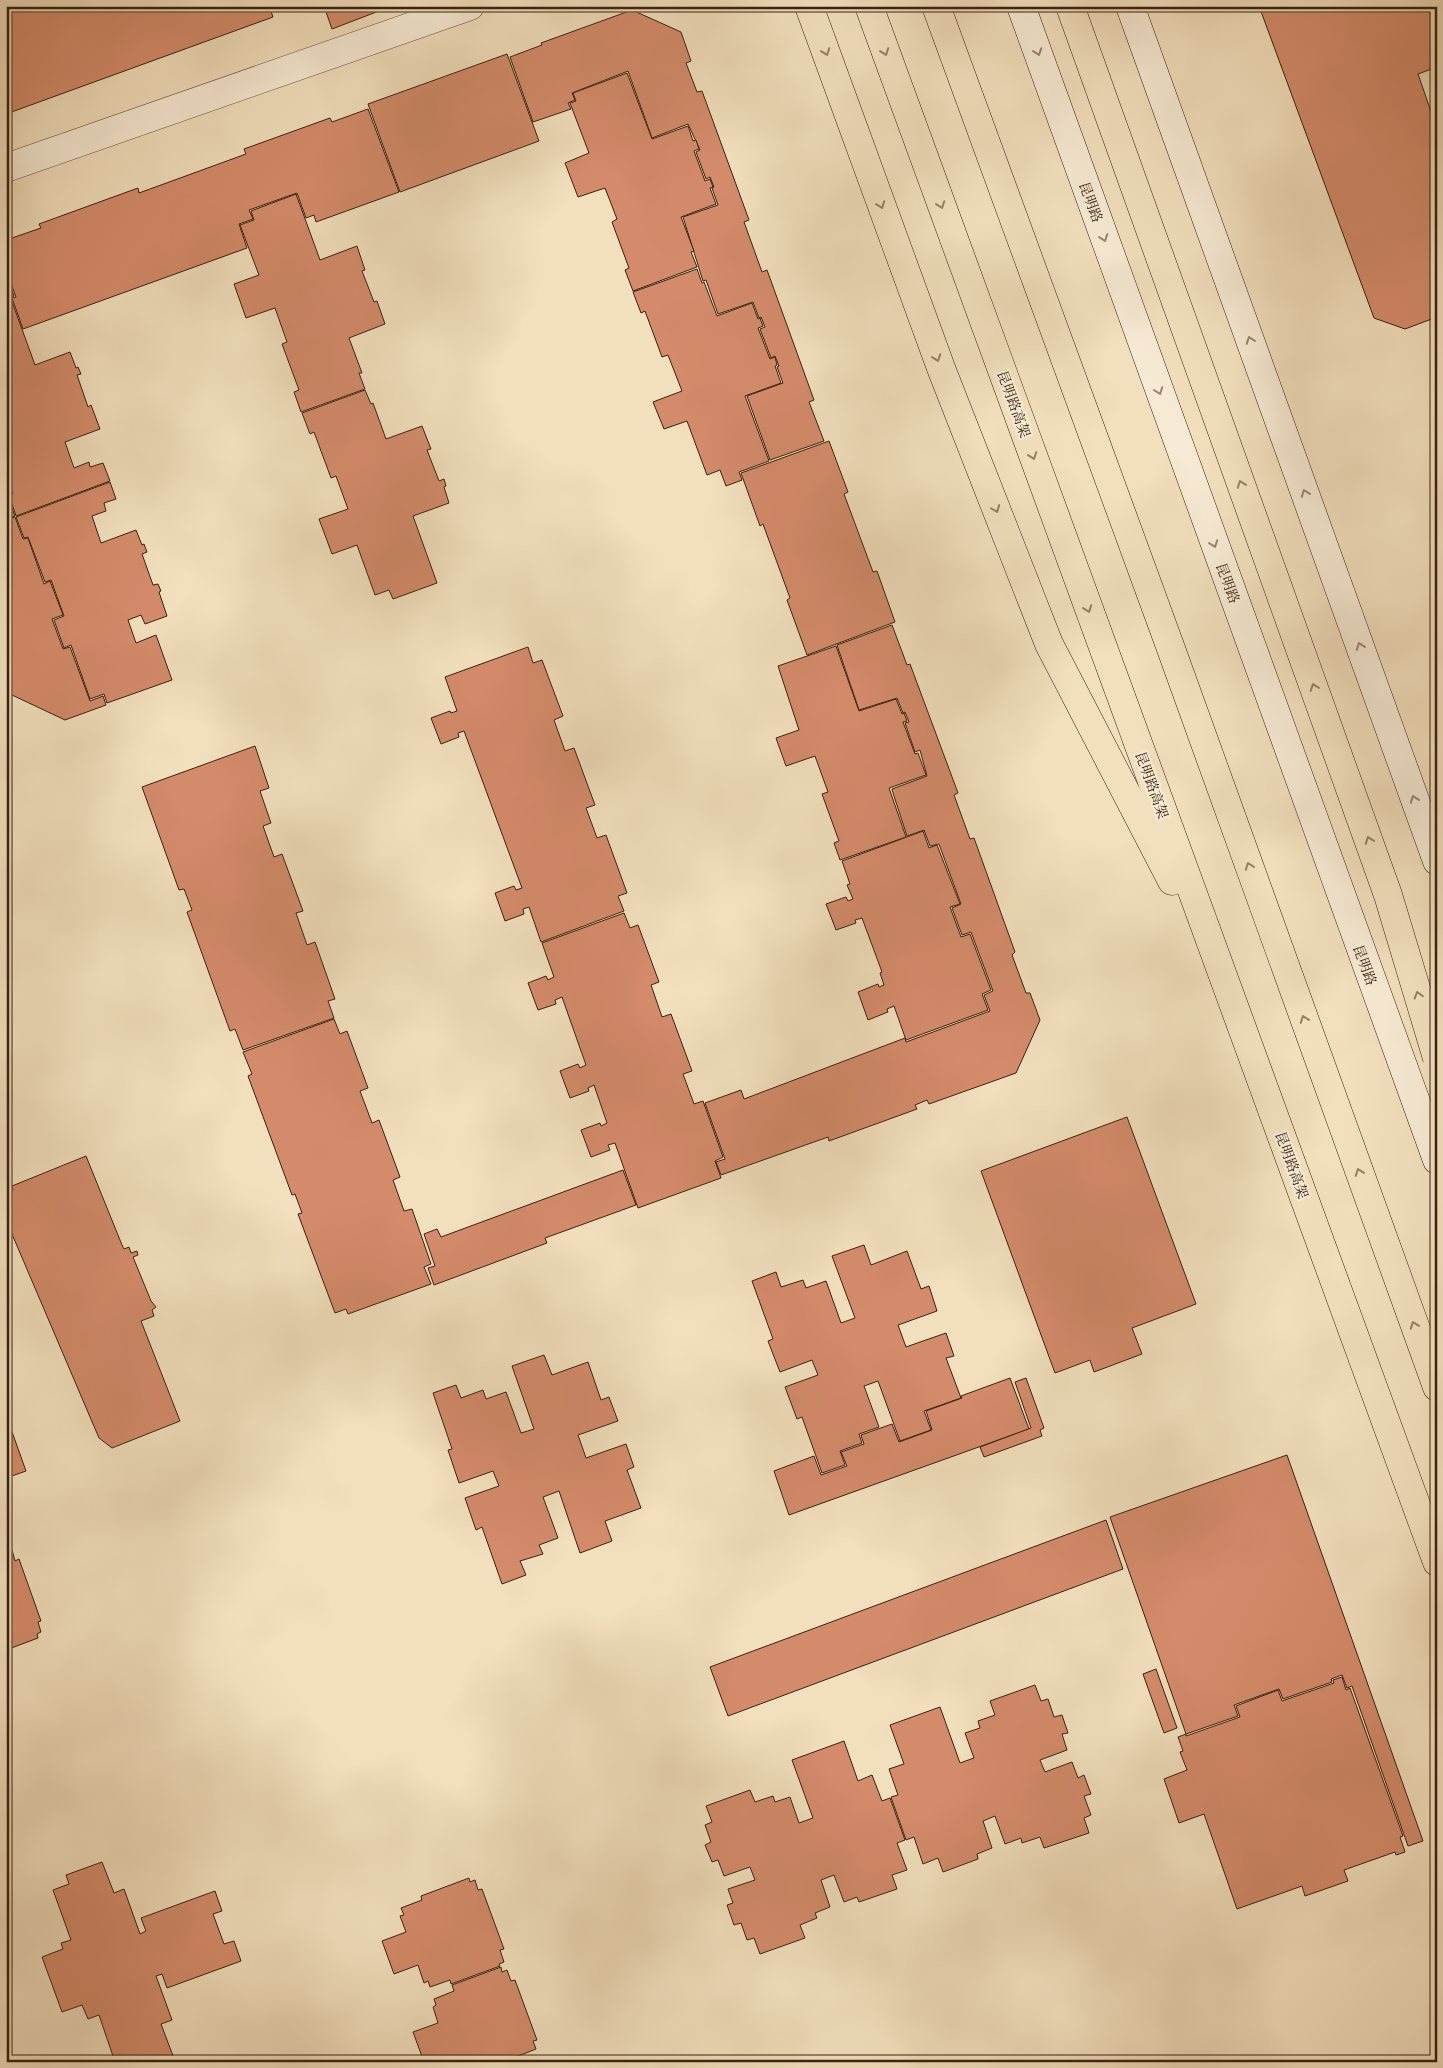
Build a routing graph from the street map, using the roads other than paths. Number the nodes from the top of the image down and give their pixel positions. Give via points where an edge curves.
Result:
1 (470, 6) edge
2 (809, 6) edge
3 (869, 6) edge
4 (936, 6) edge
5 (1021, 6) edge
6 (1070, 6) edge
7 (1130, 6) edge
8 (6, 168) edge
9 (1437, 861) edge
10 (1222, 978) junction
11 (1437, 1058) edge
12 (1437, 1160) edge
13 (1437, 1387) edge
14 (1437, 1562) edge

1 - 8 main road
2 -> 10 highway via 941,368 1049,644
3 -> 10 highway, 昆明路高架
13 -> 4 highway
5 -> 12 main road, 昆明路
11 -> 6 highway, bridge via 1388,895
9 -> 7 main road
10 - 14 highway, 昆明路高架

